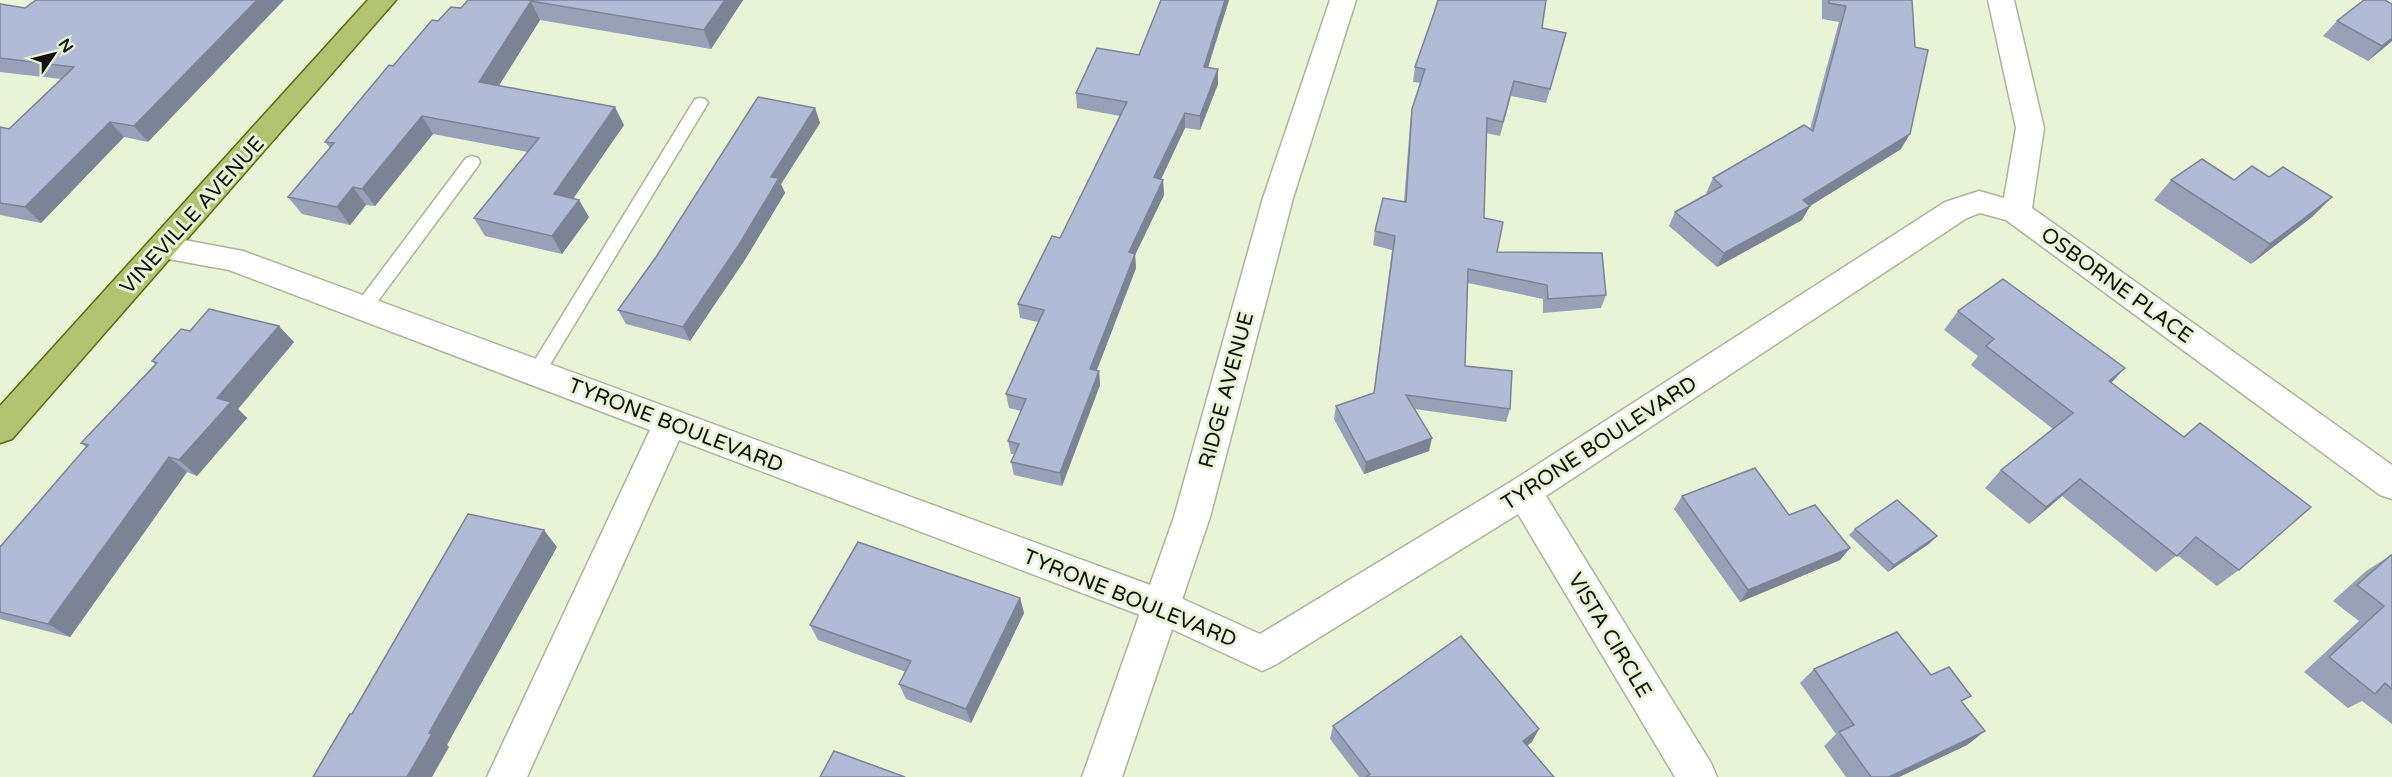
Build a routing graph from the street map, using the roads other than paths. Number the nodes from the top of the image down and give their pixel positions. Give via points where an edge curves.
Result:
1 (383, 0) edge
2 (1343, 0) edge
3 (2001, 0) edge
4 (700, 104) dead end
5 (472, 162) dead end
6 (2016, 212) junction
7 (164, 248) junction
8 (363, 308) junction
9 (537, 373) junction
10 (670, 423) junction
11 (0, 429) edge
12 (2392, 484) edge
13 (1524, 492) junction
14 (1161, 606) junction
15 (507, 777) edge
16 (1102, 777) edge
17 (1696, 777) edge

1 - 7 main road, VINEVILLE AVENUE
2 - 14 street, RIDGE AVENUE via 1278,198 1192,517
3 - 6 street via 2030,128
4 - 9 lane
5 - 8 lane
6 - 12 street, OSBORNE PLACE
6 - 13 street, TYRONE BOULEVARD via 1978,202 1956,210
7 - 8 street, TYRONE BOULEVARD via 232,259
7 - 11 main road, VINEVILLE AVENUE
8 - 9 street, TYRONE BOULEVARD
9 - 10 street, TYRONE BOULEVARD
10 - 14 street, TYRONE BOULEVARD
10 - 15 street
13 - 14 street, TYRONE BOULEVARD via 1262,653
13 - 17 street, VISTA CIRCLE
14 - 16 street, RIDGE AVENUE

